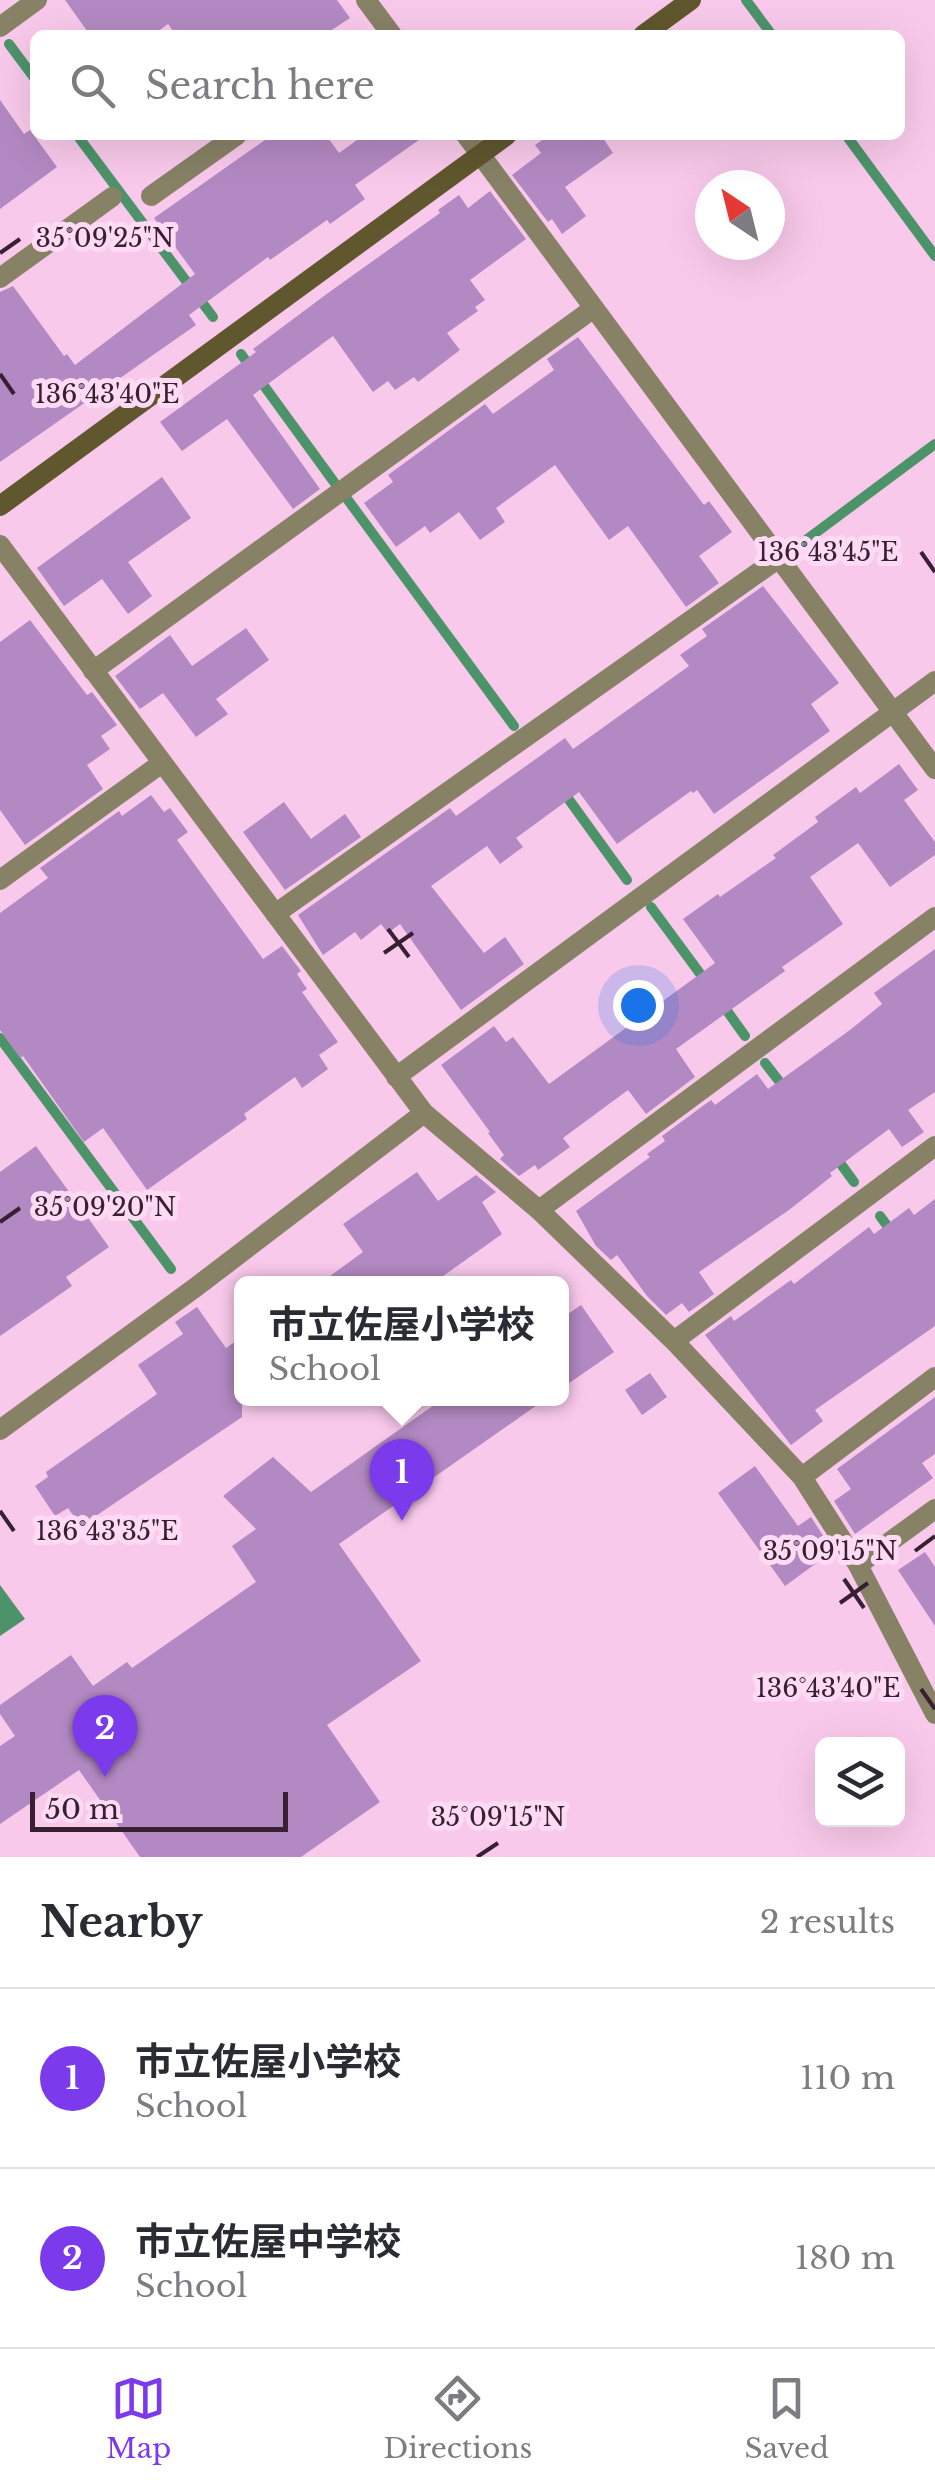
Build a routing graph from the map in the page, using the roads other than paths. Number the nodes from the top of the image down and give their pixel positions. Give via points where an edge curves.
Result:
1 (37, 0) edge
2 (366, 0) edge
3 (691, 0) edge
4 (0, 27) edge
5 (384, 30) edge
6 (651, 30) edge
7 (230, 140) edge
8 (470, 140) edge
9 (500, 140) edge
10 (480, 155) junction
11 (151, 196) dead end
12 (112, 198) dead end
13 (0, 278) edge
14 (594, 308) junction
15 (0, 506) edge
16 (0, 546) edge
17 (779, 558) junction
18 (93, 671) junction
19 (935, 681) edge
20 (893, 712) junction
21 (162, 763) junction
22 (935, 769) edge
23 (0, 880) edge
24 (275, 914) junction
25 (935, 917) edge
26 (396, 1077) junction
27 (424, 1113) junction
28 (935, 1146) edge
29 (540, 1210) junction
30 (674, 1341) junction
31 (935, 1377) edge
32 (0, 1430) edge
33 (802, 1477) junction
34 (935, 1509) edge
35 (858, 1565) junction
36 (935, 1714) edge

1 - 4 street
2 - 5 street
3 - 6 street
7 - 11 street
8 - 10 street
9 - 10 street
10 - 14 street
10 - 15 street
12 - 13 street
14 - 17 street
14 - 18 street
16 - 18 street
17 - 20 street
17 - 24 street
18 - 21 street
19 - 20 street
20 - 22 street
20 - 26 street
21 - 23 street
21 - 24 street
24 - 26 street
25 - 29 street
26 - 27 street
27 - 29 street
27 - 32 street
28 - 30 street
29 - 30 street
30 - 33 street
31 - 33 street
33 - 35 street
34 - 35 street
35 - 36 street

